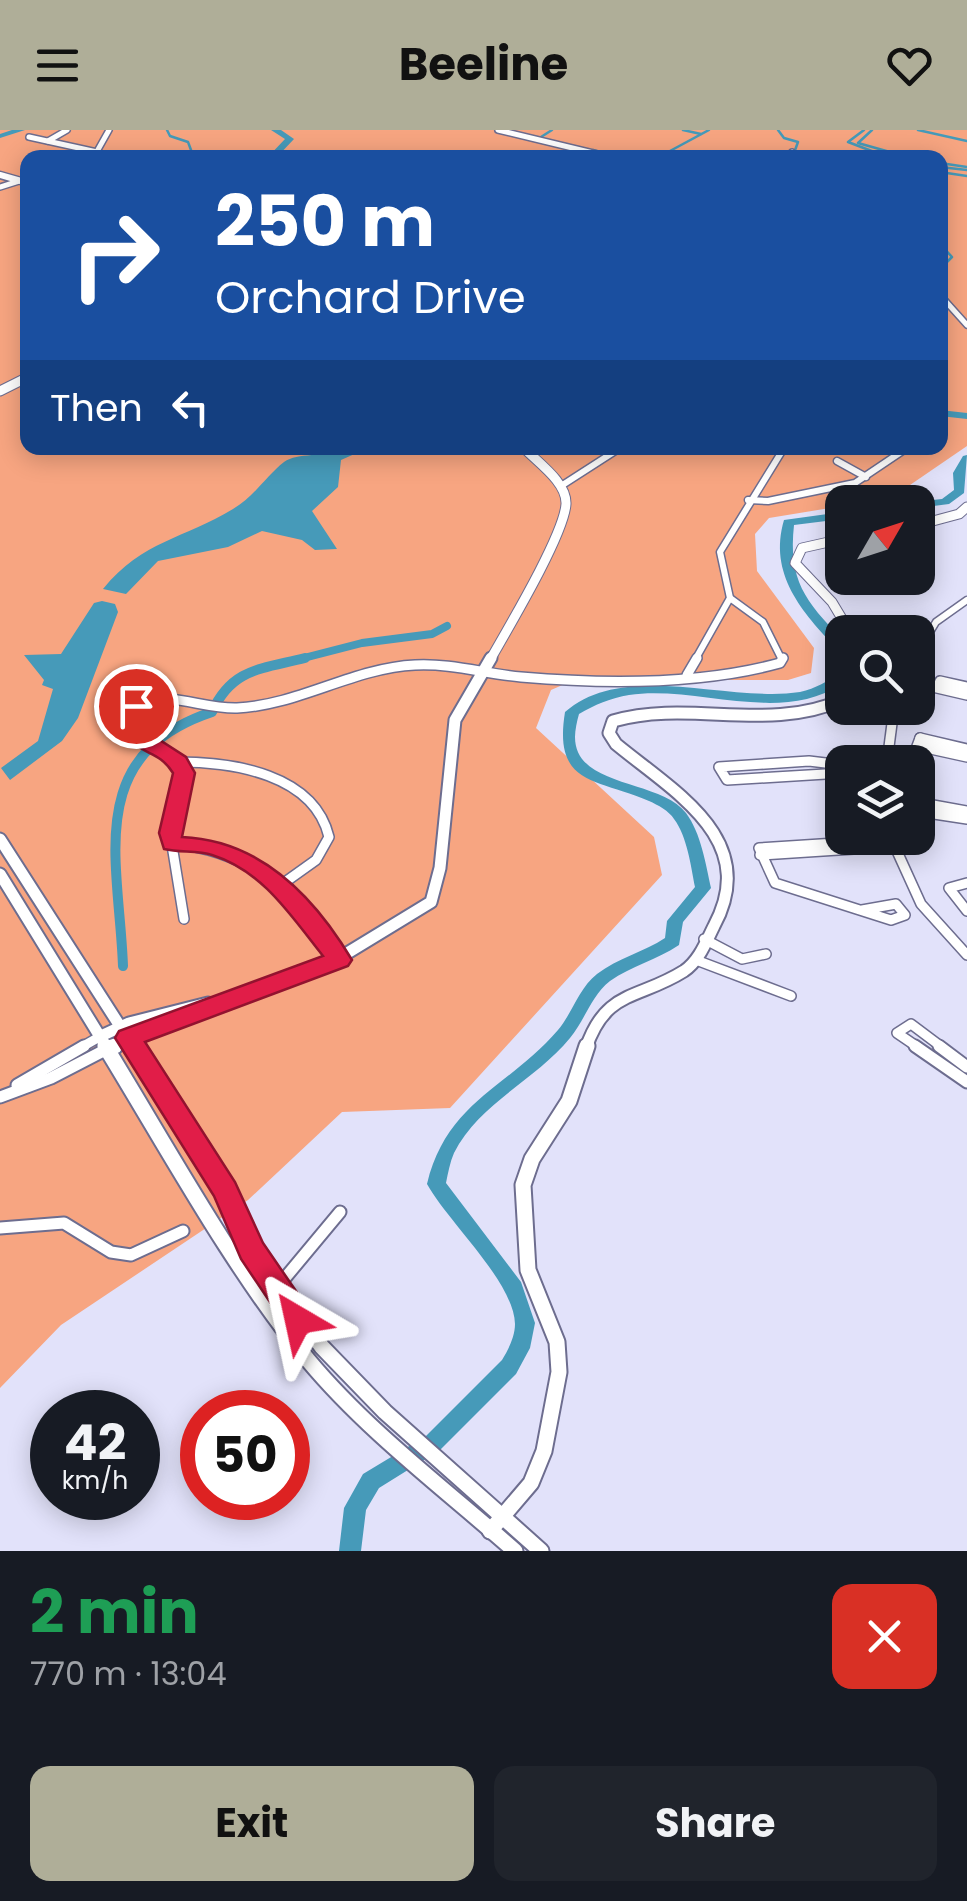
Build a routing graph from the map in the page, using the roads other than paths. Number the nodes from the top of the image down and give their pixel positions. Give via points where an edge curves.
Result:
1 (67, 130) edge
2 (498, 130) edge
3 (29, 136) dead end
4 (48, 141) junction
5 (79, 150) edge
6 (581, 150) edge
7 (948, 304) edge
8 (967, 325) edge
9 (531, 455) edge
10 (609, 455) edge
11 (779, 455) edge
12 (895, 455) edge
13 (837, 461) dead end
14 (866, 476) junction
15 (561, 486) junction
16 (748, 500) junction
17 (967, 507) edge
18 (935, 522) edge
19 (825, 543) edge
20 (825, 594) edge
21 (730, 598) junction
22 (967, 600) edge
23 (935, 624) edge
24 (482, 672) junction
25 (688, 674) junction
26 (825, 706) edge
27 (967, 748) edge
28 (152, 749) joint
29 (967, 757) edge
30 (178, 762) junction
31 (825, 762) edge
32 (825, 774) edge
33 (967, 811) edge
34 (967, 819) edge
35 (0, 839) edge
36 (825, 843) edge
37 (172, 844) junction
38 (898, 855) edge
39 (0, 874) edge
40 (967, 883) edge
41 (280, 885) junction
42 (921, 904) junction
43 (967, 911) edge
44 (184, 920) dead end
45 (704, 939) junction
46 (766, 954) dead end
47 (967, 955) edge
48 (696, 960) junction
49 (333, 963) junction
50 (791, 996) dead end
51 (124, 1032) junction
52 (104, 1042) junction
53 (967, 1068) edge
54 (967, 1082) edge
55 (0, 1096) edge
56 (340, 1212) dead end
57 (0, 1228) edge
58 (183, 1232) dead end
59 (268, 1291) junction
60 (496, 1524) junction
61 (515, 1551) edge
62 (541, 1551) edge

1 - 4 street
2 - 6 street
3 - 4 street
4 - 5 street
7 - 8 street
9 - 15 street
10 - 15 street
11 - 16 street
12 - 14 street
13 - 14 street
14 - 16 street via 839,488
15 - 24 street via 566,504 532,587
16 - 21 street via 720,552
17 - 18 street
19 - 20 street via 802,548 796,563
21 - 25 street
21 - 25 street via 750,606 783,658 772,666
22 - 23 street
24 - 25 street
24 - 28 street via 396,667 255,706 150,698 136,706 138,735
24 - 49 street via 455,720 431,902
26 - 45 street via 808,712 648,711 613,721 609,732 616,744 695,809 725,848 722,912
27 - 29 street via 920,738 917,746
28 - 30 street
30 - 37 street via 184,773
30 - 41 street via 247,766 288,784 325,813 330,833 324,851
31 - 32 street via 719,768 726,780
33 - 34 street via 922,803 922,812
35 - 51 street
36 - 42 street via 760,846 760,854 775,882 891,920
37 - 41 street via 223,848
37 - 44 street
38 - 42 street
39 - 52 street
40 - 43 street via 949,888
41 - 49 street
42 - 47 street
45 - 46 street via 743,960
45 - 48 street
48 - 50 street
48 - 60 street via 605,1008 569,1102 523,1185 528,1270 557,1342 559,1372 531,1483
49 - 51 street
51 - 52 street
51 - 59 street via 226,1190
52 - 55 street via 51,1078
52 - 59 street
53 - 54 street via 911,1024 897,1032
56 - 59 street
57 - 58 street via 64,1223 110,1252 131,1255
59 - 60 street via 385,1425
60 - 61 street
60 - 62 street

